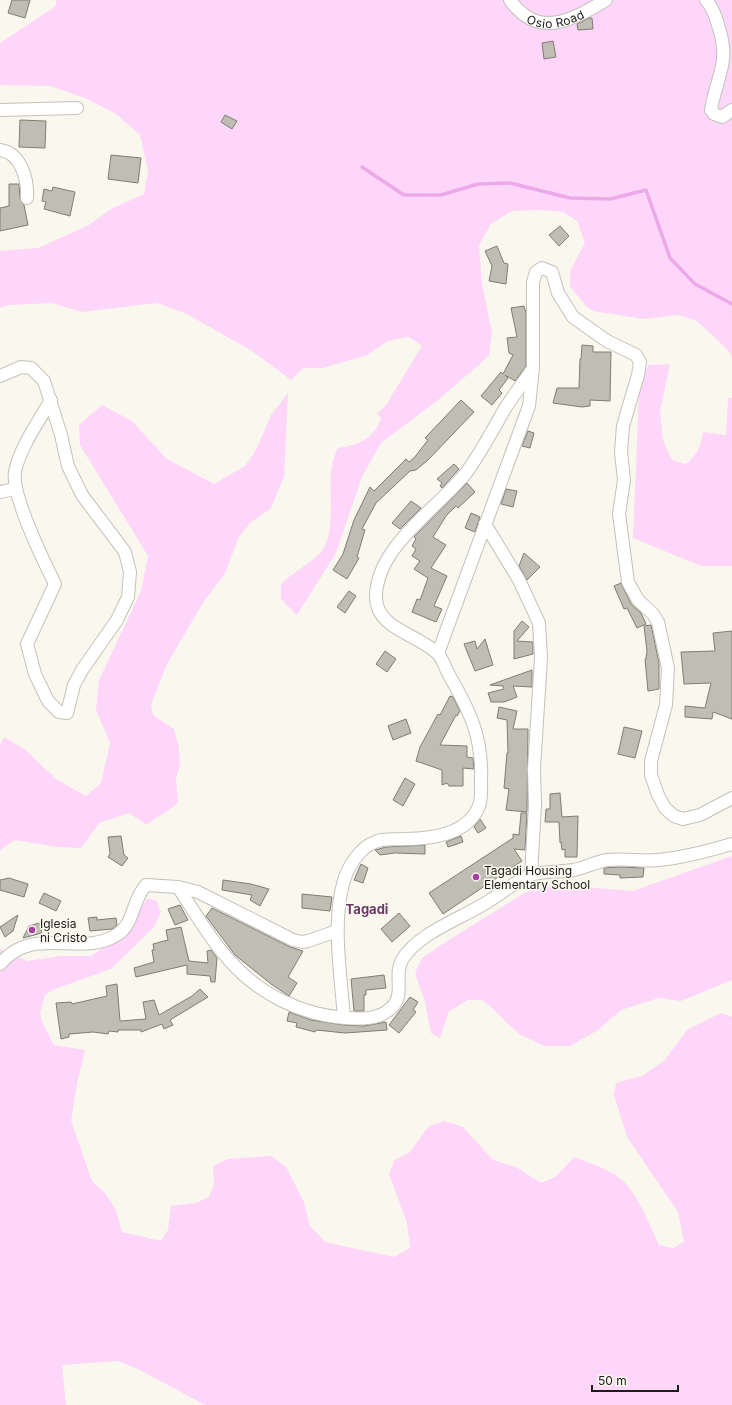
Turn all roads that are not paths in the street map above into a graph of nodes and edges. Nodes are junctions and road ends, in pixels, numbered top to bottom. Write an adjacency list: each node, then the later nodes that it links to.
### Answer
1 (510, 0): 2 (street, Osio Road)
2 (606, 0)
3 (706, 0): 6 (street)
4 (77, 108): 5 (street)
5 (0, 110)
6 (732, 110)
7 (0, 150): 8 (street)
8 (27, 198)
9 (533, 368): 14 (street); 15 (street); 16 (street)
10 (0, 376): 11 (street)
11 (51, 400): 12 (street); 12 (street)
12 (15, 489): 13 (street)
13 (0, 492)
14 (485, 524): 15 (street); 18 (street)
15 (438, 653): 20 (street)
16 (732, 798)
17 (732, 844): 18 (street)
18 (532, 874): 22 (street)
19 (178, 887): 20 (street); 21 (street); 22 (street)
20 (337, 931): 22 (street)
21 (0, 964)
22 (344, 1018)

